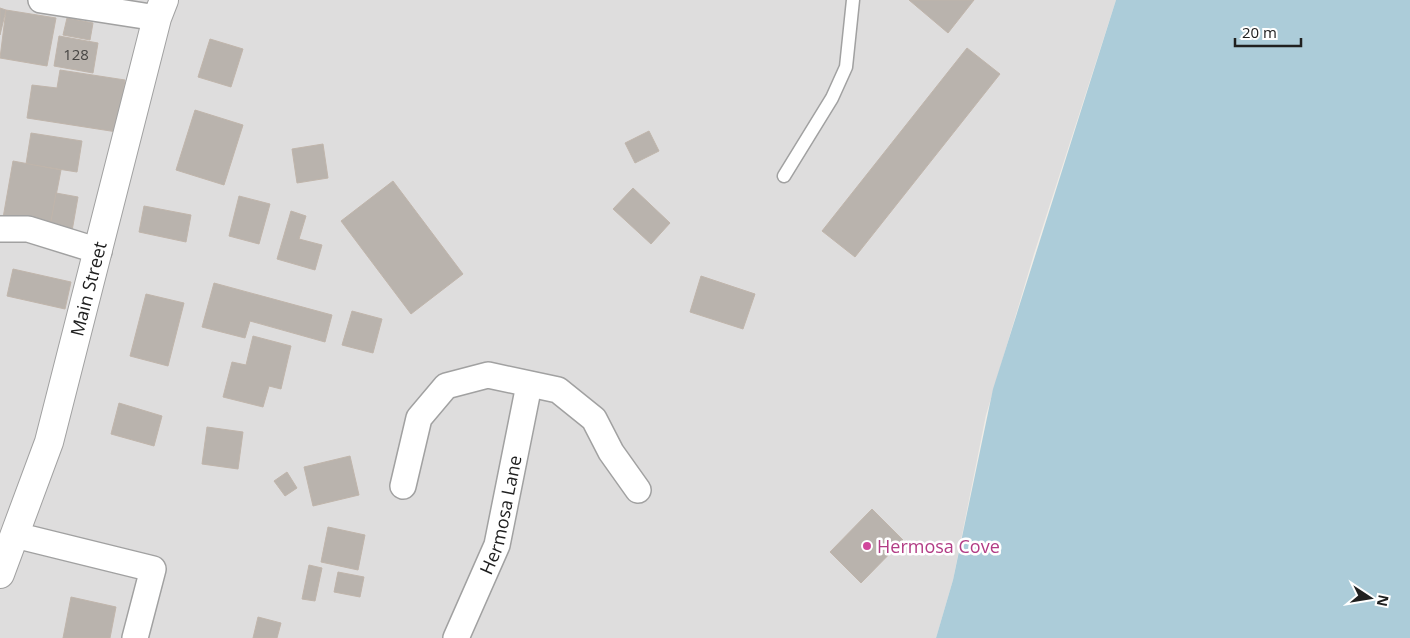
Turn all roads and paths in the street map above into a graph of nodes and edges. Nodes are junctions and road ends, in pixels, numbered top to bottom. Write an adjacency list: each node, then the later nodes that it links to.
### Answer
1 (41, 0): 3 (street)
2 (853, 0): 4 (lane)
3 (161, 9): 6 (street, Main Street)
4 (784, 176)
5 (0, 229): 6 (street)
6 (98, 251): 10 (street, Main Street)
7 (530, 385): 8 (street); 9 (street); 13 (street, Hermosa Lane)
8 (404, 486)
9 (638, 490)
10 (15, 535): 11 (street, Main Street); 12 (street)
11 (0, 574)
12 (135, 638)
13 (456, 638)

